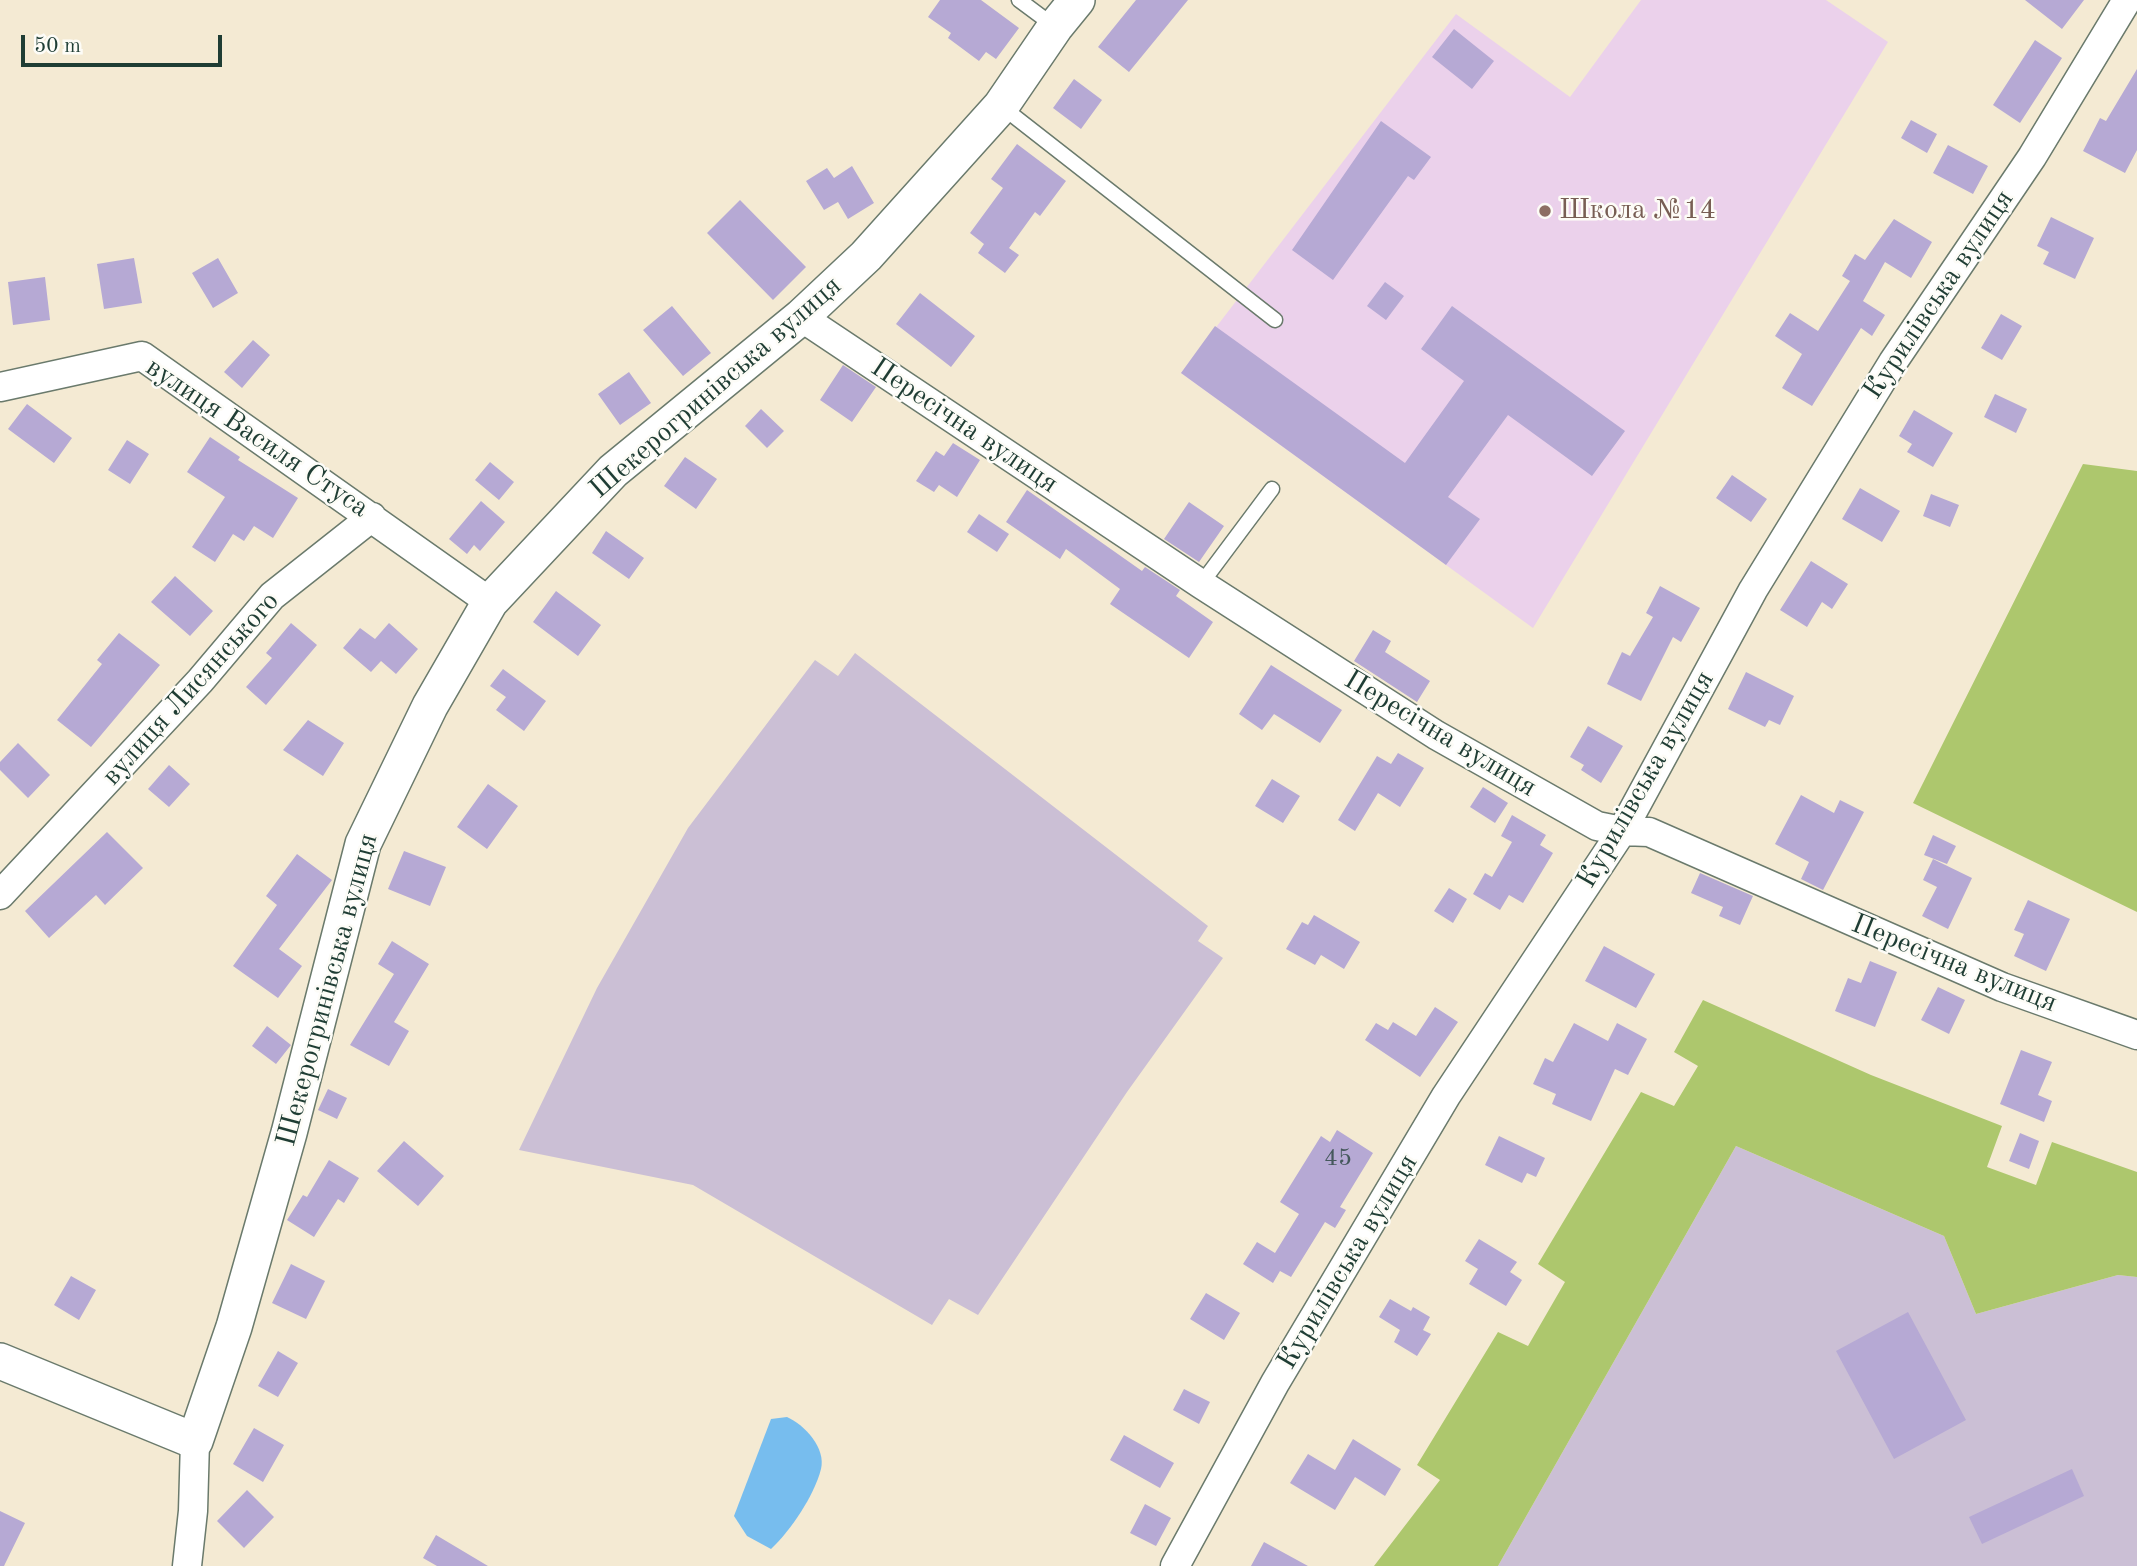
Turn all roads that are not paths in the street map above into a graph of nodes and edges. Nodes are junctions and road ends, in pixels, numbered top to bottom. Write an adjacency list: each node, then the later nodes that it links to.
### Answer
1 (1018, 0): 4 (lane)
2 (1077, 0): 4 (street, Шекерогринівська вулиця)
3 (2127, 0): 13 (street, Курилівська вулиця)
4 (1055, 27): 5 (street, Шекерогринівська вулиця)
5 (1001, 106): 6 (street, Шекерогринівська вулиця); 7 (lane)
6 (801, 317): 11 (street, Пересічна вулиця); 12 (street, Шекерогринівська вулиця)
7 (1275, 320)
8 (0, 387): 10 (street, вулиця Василя Стуса)
9 (1272, 489): 11 (lane)
10 (372, 517): 12 (street, вулиця Василя Стуса); 14 (street, вулиця Лисянського)
11 (1201, 584): 13 (street, Пересічна вулиця)
12 (491, 602): 18 (street, Шекерогринівська вулиця)
13 (1622, 831): 16 (street, Пересічна вулиця); 20 (street, Курилівська вулиця)
14 (11, 869): 15 (street, вулиця Лисянського)
15 (0, 895)
16 (2137, 1035)
17 (0, 1360): 18 (street)
18 (195, 1441): 19 (street, Шекерогринівська вулиця)
19 (187, 1566)
20 (1175, 1566)

